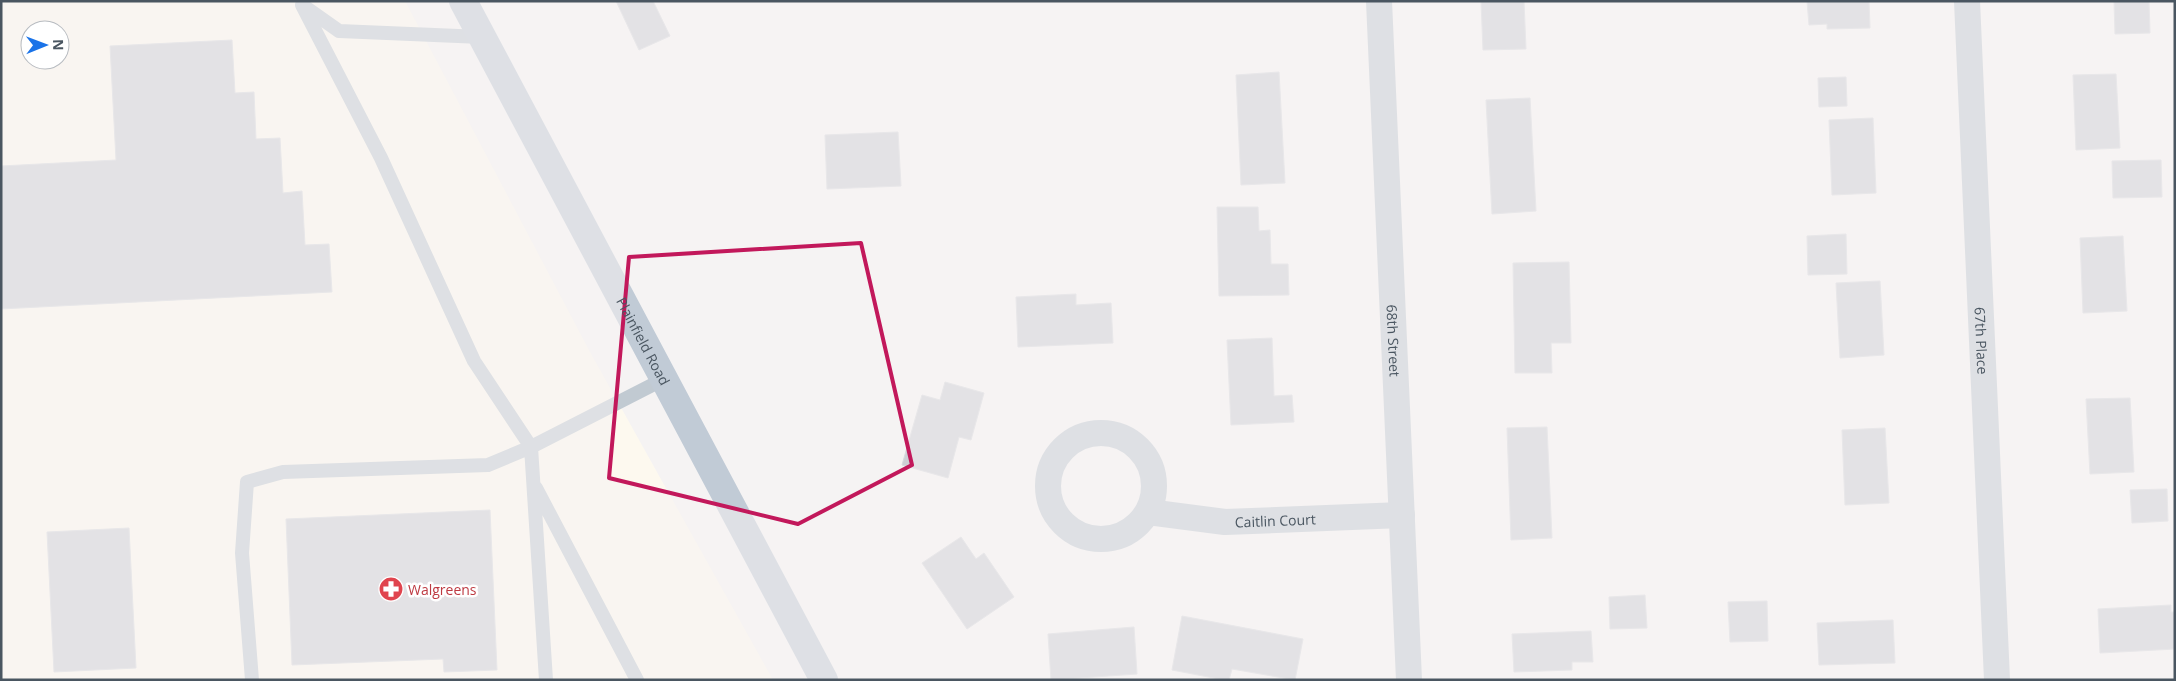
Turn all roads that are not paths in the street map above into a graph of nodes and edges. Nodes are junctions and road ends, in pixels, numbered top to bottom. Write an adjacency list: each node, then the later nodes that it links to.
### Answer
1 (319, 1): 5 (lane)
2 (463, 1): 6 (main road, Plainfield Road)
3 (1380, 1): 11 (street, 68th Street)
4 (1967, 1): 17 (street, 67th Place)
5 (302, 5): 6 (lane); 8 (lane)
6 (482, 37): 7 (main road, Plainfield Road)
7 (664, 379): 8 (lane); 15 (main road, Plainfield Road)
8 (532, 447): 9 (lane); 12 (lane)
9 (534, 484): 13 (lane); 14 (lane)
10 (1148, 512): 10 (street); 11 (street, Caitlin Court)
11 (1402, 515): 16 (street, 68th Street)
12 (252, 680)
13 (546, 680)
14 (637, 680)
15 (824, 680)
16 (1408, 680)
17 (1997, 680)

